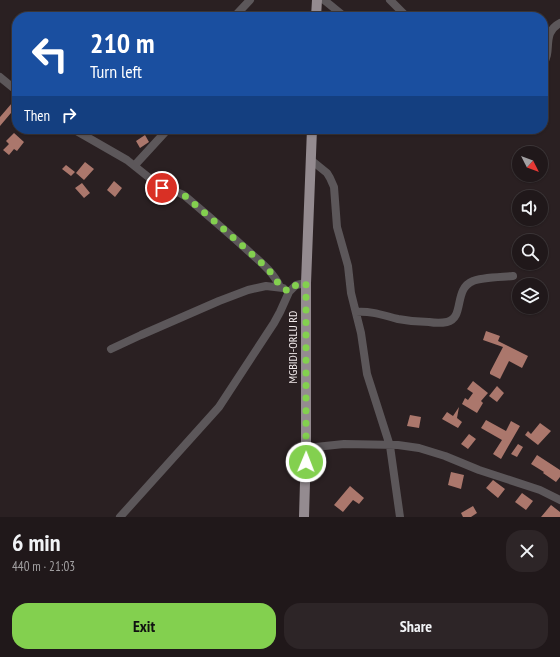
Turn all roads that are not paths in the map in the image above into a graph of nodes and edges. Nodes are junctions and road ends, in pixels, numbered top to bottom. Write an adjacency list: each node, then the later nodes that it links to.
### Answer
1 (250, 0): 4 (street)
2 (324, 0): 5 (main road); 6 (street)
3 (390, 0): 7 (street)
4 (239, 12)
5 (318, 12)
6 (339, 12)
7 (402, 12)
8 (560, 22): 9 (street)
9 (548, 38)
10 (0, 77): 11 (street)
11 (12, 87)
12 (82, 134): 16 (street)
13 (163, 134): 16 (street)
14 (312, 134): 15 (main road, MGBIDI-ORLU RD)
15 (311, 160): 18 (main road, MGBIDI-ORLU RD); 21 (street)
16 (135, 165): 19 (street)
17 (512, 276): 21 (street)
18 (306, 283): 20 (street); 24 (main road, MGBIDI-ORLU RD)
19 (280, 287): 20 (street); 22 (street)
20 (289, 292): 26 (street)
21 (356, 312): 23 (street)
22 (111, 350)
23 (390, 446): 24 (street); 25 (street); 28 (street)
24 (306, 448): 27 (main road, MGBIDI-ORLU RD)
25 (560, 500)
26 (120, 517)
27 (304, 517)
28 (400, 517)

